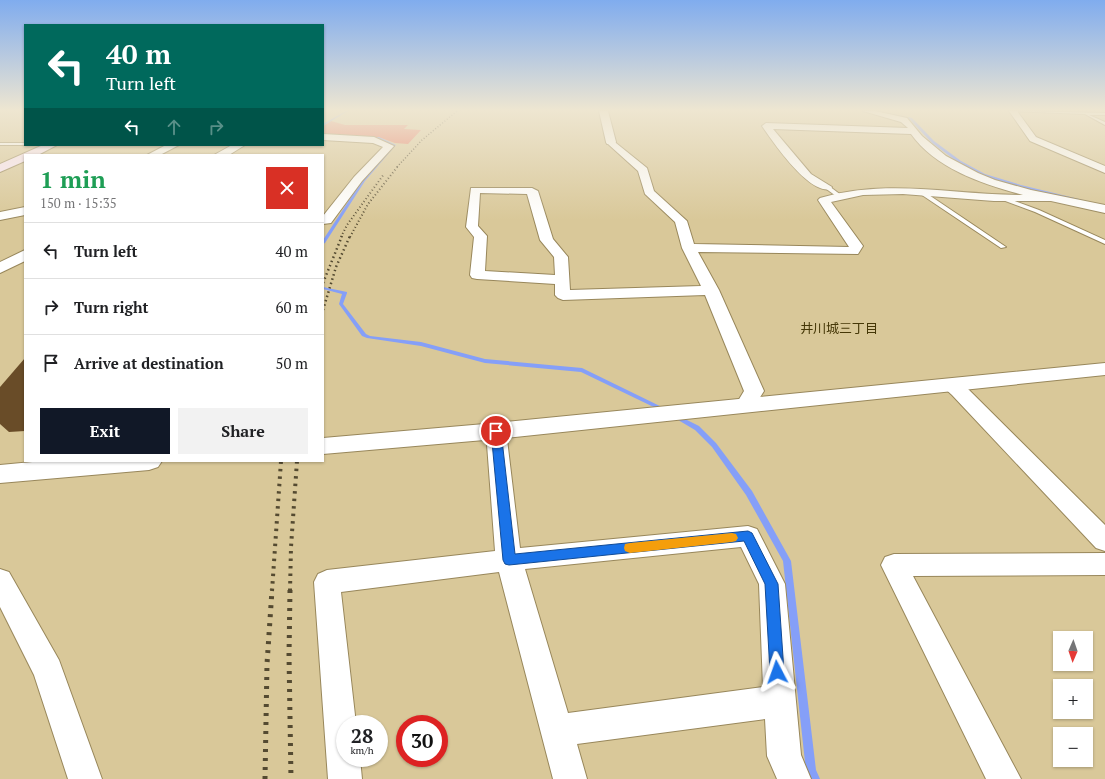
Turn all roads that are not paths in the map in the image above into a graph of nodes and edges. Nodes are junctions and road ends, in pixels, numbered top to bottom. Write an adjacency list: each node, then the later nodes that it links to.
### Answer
1 (47, 147): 9 (main road)
2 (169, 147): 10 (street)
3 (235, 147): 11 (street)
4 (388, 147): 23 (street)
5 (617, 147): 26 (street)
6 (783, 147): 15 (street)
7 (931, 147): 19 (street)
8 (1052, 147): 14 (street)
9 (31, 154)
10 (154, 154)
11 (222, 154)
12 (24, 157): 13 (main road)
13 (0, 168)
14 (1105, 170)
15 (827, 187): 17 (lane)
16 (921, 192): 17 (street); 18 (street); 25 (lane)
17 (838, 195): 26 (street)
18 (1002, 198): 19 (street); 24 (lane)
19 (1055, 198): 20 (street)
20 (1105, 209)
21 (24, 211): 22 (street)
22 (0, 216)
23 (324, 220)
24 (1105, 242)
25 (1003, 247)
26 (689, 248): 30 (street)
27 (24, 256): 28 (street)
28 (0, 268)
29 (562, 280): 29 (street); 30 (street)
30 (711, 290): 33 (street)
31 (1105, 369): 32 (street)
32 (950, 385): 33 (street); 38 (street)
33 (745, 406): 34 (street)
34 (496, 431): 35 (street); 39 (street)
35 (324, 446)
36 (138, 462): 37 (street)
37 (0, 474)
38 (1105, 541)
39 (509, 560): 42 (street); 43 (street); 45 (street)
40 (1105, 564): 48 (street)
41 (0, 580): 44 (street)
42 (779, 701): 43 (street); 47 (street)
43 (556, 731): 46 (street)
44 (85, 779)
45 (345, 779)
46 (570, 779)
47 (794, 779)
48 (1004, 779)

